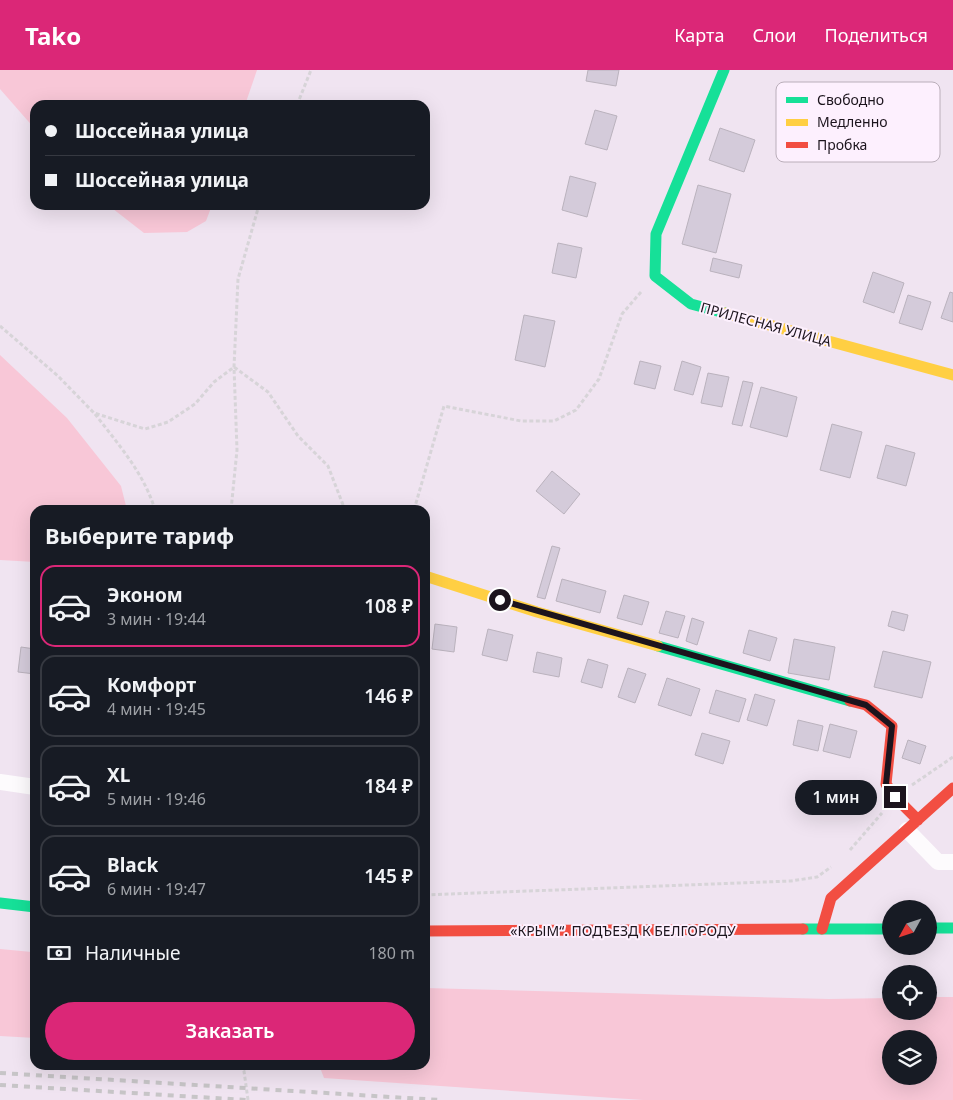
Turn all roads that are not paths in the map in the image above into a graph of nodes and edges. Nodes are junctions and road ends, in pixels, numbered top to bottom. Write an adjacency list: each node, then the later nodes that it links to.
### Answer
1 (724, 70): 2 (street, ПРИЛЕСНАЯ УЛИЦА)
2 (953, 375)
3 (430, 578): 7 (street)
4 (0, 782): 5 (street)
5 (30, 786)
6 (953, 788): 7 (street)
7 (913, 825): 8 (street); 13 (street)
8 (953, 862)
9 (0, 903): 10 (street)
10 (30, 906)
11 (938, 928): 12 (street)
12 (953, 928)
13 (822, 929): 14 (street, «КРЫМ“. ПОДЪЕЗД К БЕЛГОРОДУ); 15 (street, «КРЫМ“. ПОДЪЕЗД К БЕЛГОРОДУ)
14 (882, 929)
15 (430, 931)

